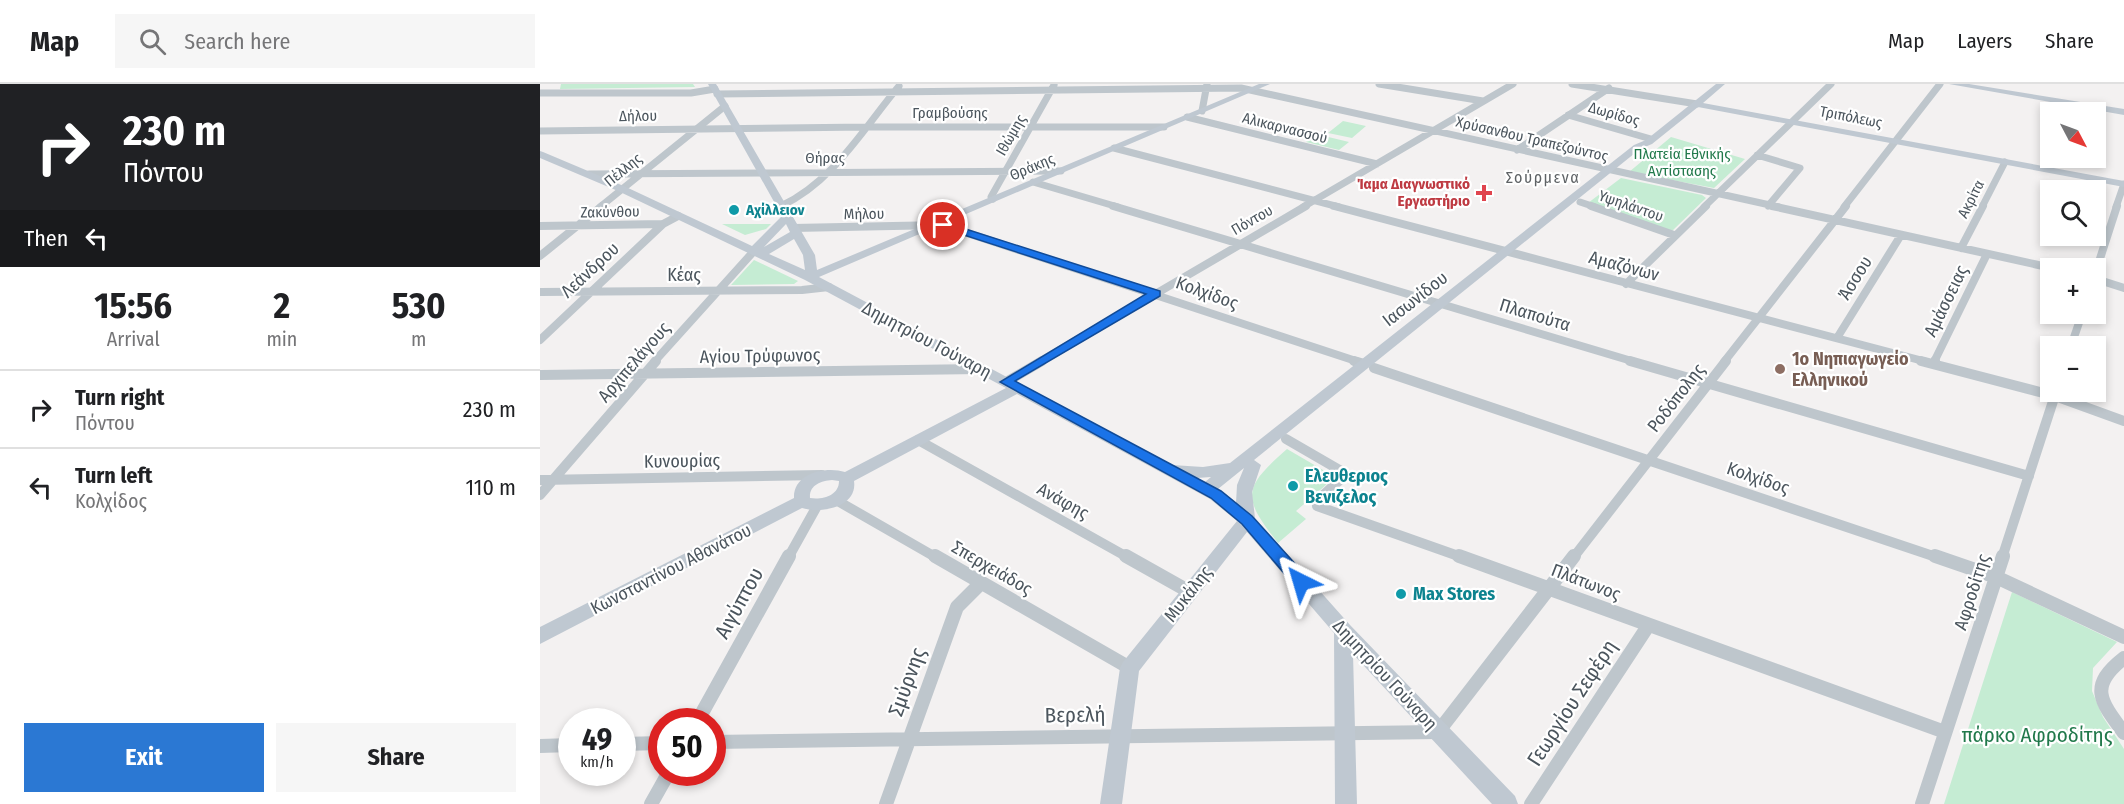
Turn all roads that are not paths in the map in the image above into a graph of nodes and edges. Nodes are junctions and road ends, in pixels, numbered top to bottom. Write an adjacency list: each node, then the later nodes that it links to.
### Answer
1 (548, 84): 19 (street)
2 (750, 84): 20 (street)
3 (901, 84): 17 (street)
4 (1266, 84): 18 (street, Θράκης)
5 (1379, 84): 22 (street)
6 (1513, 84): 22 (street, Πόντου)
7 (1572, 84): 16 (street, Τριπόλεως)
8 (1614, 84): 16 (street)
9 (1721, 84): 23 (street, Ιασωνίδου)
10 (1831, 84): 29 (street)
11 (1940, 84): 38 (street, Ροδόπολης)
12 (1953, 84): 26 (street)
13 (1207, 86): 14 (street, Χρύσανθου Τραπεζούντος); 18 (street, Χρύσανθου Τραπεζούντος); 25 (street)
14 (1053, 87): 17 (street, Χρύσανθου Τραπεζούντος); 30 (street, Ιθώμης)
15 (715, 89): 19 (street, Χρύσανθου Τραπεζούντος); 20 (street, Χρύσανθου Τραπεζούντος); 24 (street)
16 (1607, 89): 23 (street, Τριπόλεως); 27 (street)
17 (896, 90): 20 (street, Χρύσανθου Τραπεζούντος); 31 (street)
18 (1252, 90): 25 (street, Θράκης); 36 (street, Χρύσανθου Τραπεζούντος)
19 (543, 93): 21 (street)
20 (740, 93)
21 (540, 101)
22 (1483, 101): 36 (street, Πόντου)
23 (1696, 104): 29 (street, Τριπόλεως); 37 (street, Ιασωνίδου)
24 (724, 106): 33 (street, Πέλλης); 34 (street)
25 (1202, 111): 28 (street, Θράκης)
26 (2124, 112)
27 (1568, 115): 37 (street, Δωρίδος); 40 (street)
28 (1186, 117): 32 (street, Θράκης); 44 (street, Αλικαρνασσού)
29 (1793, 121): 38 (street, Τριπόλεως); 41 (street)
30 (1032, 126): 31 (street, Γραμβούσης); 32 (street, Γραμβούσης); 45 (street, Ιθώμης)
31 (866, 127): 34 (street, Γραμβούσης); 48 (street)
32 (1164, 127): 39 (street, Θράκης)
33 (696, 128): 34 (street, Δήλου); 35 (street, Δήλου); 51 (street, Πέλλης)
34 (737, 128): 47 (street)
35 (540, 131)
36 (1433, 131): 40 (street, Χρύσανθου Τραπεζούντος); 44 (street, Πόντου)
37 (1650, 141): 49 (street, Ιασωνίδου)
38 (1895, 141): 43 (street, Τριπόλεως); 62 (street, Ροδόπολης)
39 (1114, 148): 46 (street, Θράκης); 57 (street, Αμαζόνων)
40 (1517, 150): 49 (street, Χρύσανθου Τραπεζούντος)
41 (1757, 155): 55 (street); 59 (street)
42 (543, 158): 50 (street, Δημητρίου Γούναρη)
43 (2005, 162): 53 (street, Τριπόλεως); 73 (street, Ακρίτα)
44 (1377, 164): 57 (street, Πόντου)
45 (1005, 171): 46 (street, Θήρας); 48 (street, Θήρας); 56 (street, Ιθώμης)
46 (1061, 171): 52 (street, Θράκης)
47 (762, 172): 48 (street, Θήρας); 51 (street, Θήρας); 60 (street)
48 (828, 172): 60 (street)
49 (1612, 172): 55 (street, Χρύσανθου Τραπεζούντος); 58 (street, Ιασωνίδου); 75 (street, Ιασωνίδου)
50 (589, 174): 51 (street, Θήρας); 54 (street, Δημητρίου Γούναρη)
51 (640, 174): 54 (street, Πέλλης)
52 (1033, 182): 56 (street, Θράκης); 72 (street, Πλαπούτα)
53 (2124, 184): 78 (street)
54 (622, 189): 61 (street, Δημητρίου Γούναρη); 66 (street, Πέλλης)
55 (1716, 195): 59 (street, Χρύσανθου Τραπεζούντος); 69 (street)
56 (993, 199): 64 (street, Θράκης)
57 (1315, 200): 72 (street, Πόντου); 75 (street, Αμαζόνων)
58 (1580, 202): 69 (street, Υψηλάντου); 75 (street, Ιασωνίδου)
59 (1768, 206): 62 (street, Χρύσανθου Τραπεζούντος)
60 (784, 211): 67 (street); 68 (street)
61 (678, 216): 63 (street, Ζακύνθου); 71 (street, Δημητρίου Γούναρη)
62 (1834, 221): 70 (street, Χρύσανθου Τραπεζούντος); 90 (street, Ροδόπολης)
63 (663, 224): 66 (street, Ζακύνθου); 87 (street, Λεάνδρου)
64 (935, 224): 68 (street, Μήλου); 80 (street, Θράκης); 88 (street, Κολχίδος)
65 (540, 225): 66 (street, Ζακύνθου)
66 (577, 226): 77 (street, Πέλλης)
67 (774, 231): 71 (street); 74 (street)
68 (795, 231): 74 (street); 80 (street)
69 (1674, 235): 82 (street)
70 (1901, 235): 73 (street, Χρύσανθου Τραπεζούντος); 91 (street, Άσσου)
71 (731, 240): 74 (street, Δημητρίου Γούναρη)
72 (1240, 244): 88 (street, Πόντου); 89 (street, Πλαπούτα)
73 (1961, 248): 76 (street, Χρύσανθου Τραπεζούντος)
74 (758, 253): 80 (street, Δημητρίου Γούναρη); 85 (street, Αρχιπελάγους)
75 (1511, 253): 82 (street, Αμαζόνων); 89 (street, Ιασωνίδου)
76 (1987, 254): 79 (street, Χρύσανθου Τραπεζούντος); 93 (street, Αμάσσειας)
77 (540, 256)
78 (2100, 258)
79 (2040, 265)
80 (809, 277): 83 (street, Δημητρίου Γούναρη)
81 (2106, 282): 84 (street)
82 (1626, 284): 90 (street, Αμαζόνων)
83 (828, 287): 85 (street, Κέας); 95 (street, Δημητρίου Γούναρη)
84 (2124, 288)
85 (717, 291): 87 (street, Κέας); 96 (street, Αρχιπελάγους)
86 (540, 292): 87 (street, Κέας)
87 (591, 292): 92 (street, Λεάνδρου)
88 (1156, 294): 94 (street, Κολχίδος); 99 (street, Πόντου)
89 (1445, 305): 94 (street, Ιασωνίδου); 98 (street, Πλαπούτα)
90 (1759, 318): 91 (street, Αμαζόνων); 98 (street, Ροδόπολης)
91 (1837, 338): 93 (street, Αμαζόνων)
92 (540, 340)
93 (1934, 363): 100 (street, Αμαζόνων)
94 (1369, 366): 104 (street, Ιασωνίδου); 106 (street, Κολχίδος); 109 (street, Ιασωνίδου)
95 (980, 369): 96 (street, Αγίου Τρύφωνος); 99 (street, Δημητρίου Γούναρη)
96 (645, 374): 97 (street, Αγίου Τρύφωνος); 113 (street, Αρχιπελάγους)
97 (540, 375)
98 (1708, 383): 106 (street, Ροδόπολης); 111 (street, Πλαπούτα)
99 (1012, 385): 105 (street); 108 (street, Δημητρίου Γούναρη)
100 (2040, 390)
101 (2053, 402): 111 (street, Αφροδίτης)
102 (2076, 402): 103 (street, Αμαζόνων)
103 (2124, 421)
104 (1286, 439): 107 (street, Ιασωνίδου); 122 (street, Πλάτωνος)
105 (918, 440): 112 (street); 123 (street, Ανάφης)
106 (1648, 460): 120 (street, Κολχίδος); 122 (street, Ροδόπολης)
107 (1253, 465): 115 (street, Ιασωνίδου); 119 (street)
108 (1162, 466): 109 (street); 115 (street, Δημητρίου Γούναρη)
109 (1236, 466): 115 (street, Ιασωνίδου)
110 (825, 475): 112 (street); 113 (street, Κυνουρίας); 118 (street)
111 (2029, 476): 120 (street, Αφροδίτης)
112 (846, 478): 117 (street)
113 (554, 479): 114 (street, Κυνουρίας); 116 (street, Αρχιπελάγους)
114 (540, 480)
115 (1211, 492): 119 (street, Δημητρίου Γούναρη)
116 (540, 495)
117 (836, 500): 118 (street, Κωνσταντίνου Αθανάτου); 121 (street, Σπερχειάδος)
118 (810, 503): 126 (street, Κωνσταντίνου Αθανάτου); 130 (street, Αιγύπτου)
119 (1247, 520): 123 (street, Μυκάλης); 125 (street, Δημητρίου Γούναρη)
120 (1996, 577): 127 (street, Κολχίδος); 132 (street, Αφροδίτης)
121 (981, 582): 129 (street, Σπερχειάδος); 136 (street, Σμύρνης)
122 (1549, 588): 124 (street, Πλάτωνος); 131 (street, Ροδόπολης)
123 (1190, 592): 129 (street, Μυκάλης)
124 (1648, 626): 132 (street, Πλάτωνος); 146 (street, Γεωργίου Σεφέρη)
125 (1343, 631): 131 (street, Δημητρίου Γούναρη); 133 (street)
126 (540, 636)
127 (2124, 637)
128 (2124, 658): 134 (street)
129 (1130, 668): 135 (street)
130 (704, 708)
131 (1437, 732): 133 (street, Βερελή); 145 (street, Δημητρίου Γούναρη)
132 (1945, 732): 147 (street, Αφροδίτης)
133 (1345, 733): 135 (street, Βερελή); 144 (street)
134 (2124, 733)
135 (1122, 736): 136 (street, Βερελή); 143 (street)
136 (909, 738): 137 (street, Βερελή); 142 (street, Σμύρνης)
137 (726, 742)
138 (558, 745): 139 (street)
139 (540, 746)
140 (661, 786): 141 (street)
141 (651, 804)
142 (886, 804)
143 (1111, 804)
144 (1346, 804)
145 (1508, 804)
146 (1531, 804)
147 (1922, 804)

